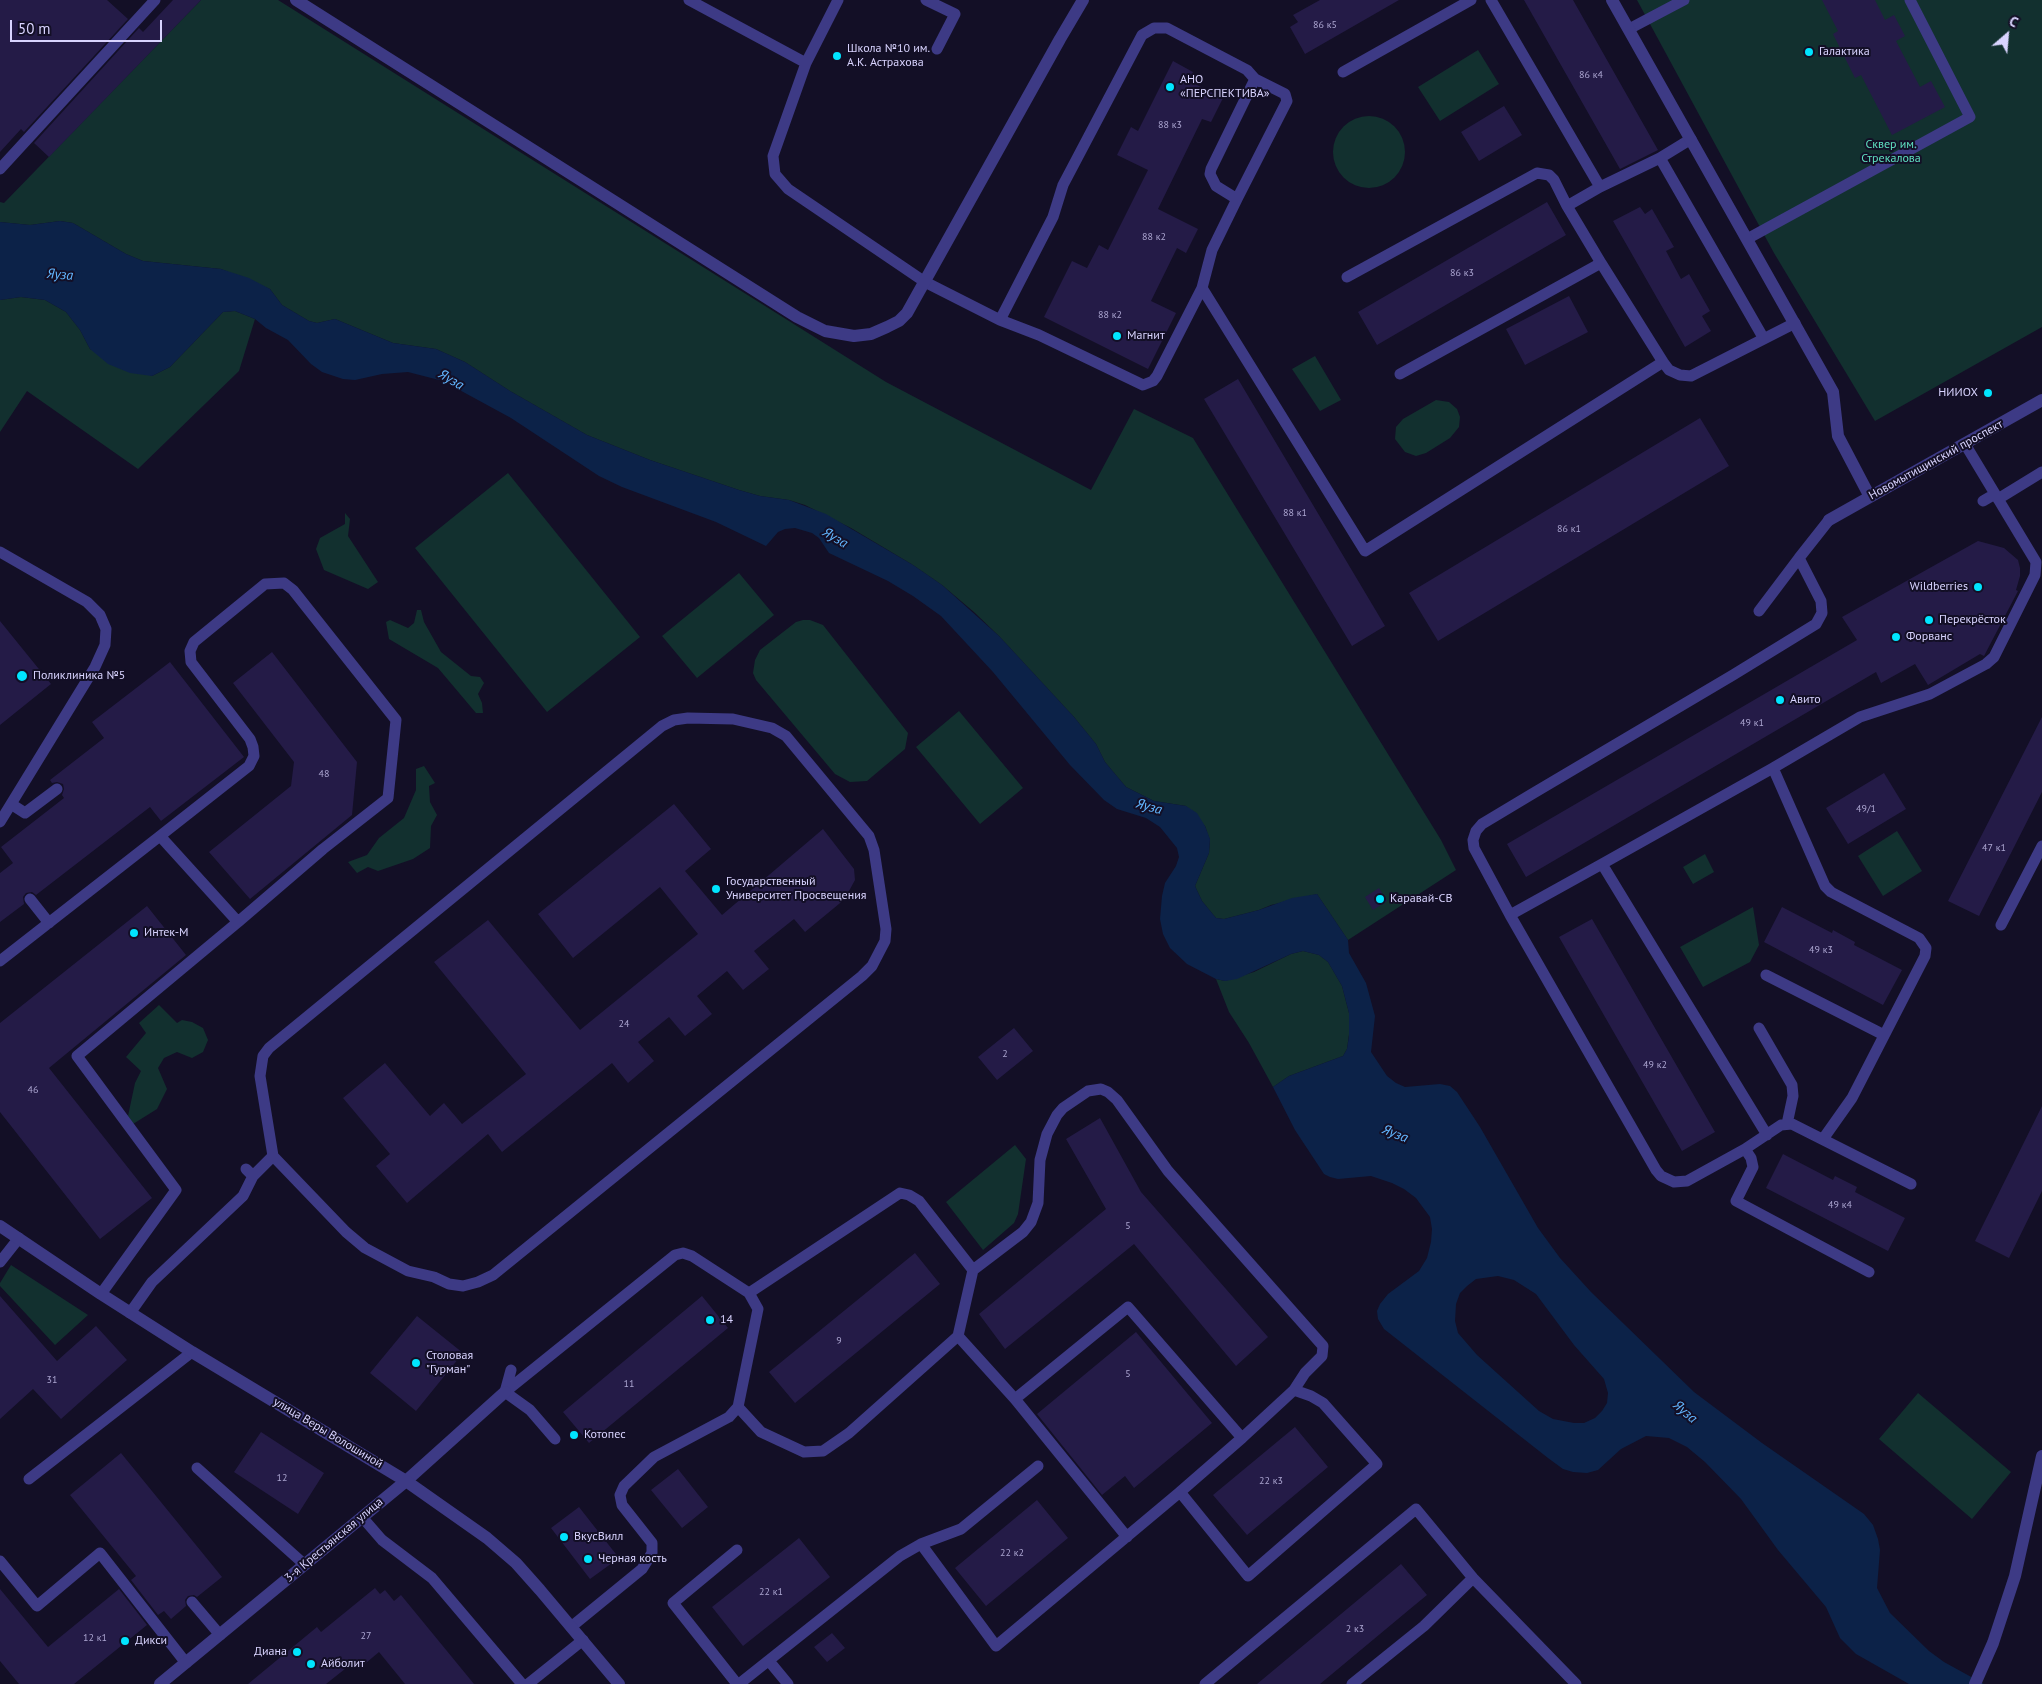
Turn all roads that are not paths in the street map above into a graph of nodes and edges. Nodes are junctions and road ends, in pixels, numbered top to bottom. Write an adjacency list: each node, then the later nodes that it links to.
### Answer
1 (155, 0): 19 (lane)
2 (296, 0): 26 (street)
3 (689, 0): 14 (lane)
4 (838, 0): 14 (lane)
5 (926, 0): 13 (lane)
6 (1083, 0): 26 (street)
7 (1471, 0): 15 (lane)
8 (1491, 0): 20 (lane)
9 (1612, 0): 12 (street)
10 (1684, 0): 12 (lane)
11 (1910, 0): 23 (lane)
12 (1629, 29): 17 (street)
13 (937, 50)
14 (806, 63): 26 (lane)
15 (1343, 72)
16 (1255, 79): 21 (lane); 21 (lane); 28 (lane)
17 (1691, 139): 18 (lane); 23 (street)
18 (1660, 158): 20 (lane); 30 (lane)
19 (0, 169)
20 (1600, 187): 22 (lane)
21 (1237, 199): 27 (lane)
22 (1568, 206): 24 (lane); 25 (lane)
23 (1747, 239): 29 (street)
24 (1601, 263): 31 (lane); 32 (lane)
25 (1347, 277)
26 (925, 282): 28 (lane)
27 (1202, 288): 28 (lane); 31 (lane)
28 (1000, 320)
29 (1795, 323): 30 (lane); 37 (street)
30 (1764, 339): 31 (lane)
31 (1663, 362)
32 (1400, 374)
33 (2042, 400): 34 (street, Новомытищинский проспект)
34 (1965, 444): 36 (lane); 37 (street, Новомытищинский проспект)
35 (2042, 472): 36 (lane)
36 (1996, 496): 38 (lane); 43 (lane)
37 (1870, 497): 39 (street, Новомытищинский проспект)
38 (1983, 501)
39 (1829, 520): 41 (lane)
40 (0, 552): 45 (lane)
41 (1799, 558): 42 (lane); 51 (lane)
42 (1759, 611)
43 (1773, 768): 49 (lane); 58 (lane)
44 (57, 789): 45 (lane)
45 (11, 804): 46 (lane)
46 (0, 822)
47 (160, 836): 52 (lane); 52 (lane); 53 (lane)
48 (2042, 846): 54 (lane)
49 (1602, 864): 51 (lane); 62 (lane)
50 (30, 899): 53 (lane)
51 (1510, 915): 64 (lane)
52 (238, 922): 73 (lane)
53 (49, 923): 55 (lane)
54 (2001, 925)
55 (0, 962)
56 (1766, 975): 58 (lane)
57 (1759, 1028): 61 (lane)
58 (1884, 1035): 59 (lane)
59 (1852, 1098): 60 (lane); 63 (lane)
60 (1863, 1103)
61 (1787, 1124): 62 (lane); 63 (lane)
62 (1767, 1135): 64 (lane)
63 (1822, 1139): 66 (lane)
64 (1745, 1149): 71 (lane)
65 (272, 1156): 65 (lane); 74 (lane)
66 (1911, 1184)
67 (0, 1226): 68 (street, улица Веры Волошиной)
68 (19, 1238): 69 (lane); 73 (street, улица Веры Волошиной)
69 (0, 1262)
70 (973, 1270): 72 (lane); 75 (lane); 78 (lane)
71 (1868, 1272)
72 (749, 1293): 79 (lane); 81 (lane)
73 (101, 1294): 74 (street, улица Веры Волошиной)
74 (130, 1313): 76 (street, улица Веры Волошиной)
75 (958, 1336): 80 (lane); 81 (lane)
76 (192, 1352): 87 (lane); 88 (street, улица Веры Волошиной)
77 (511, 1370): 79 (lane)
78 (1294, 1390): 82 (lane); 89 (lane)
79 (505, 1392): 83 (lane); 88 (street, 3-я Крестьянская улица)
80 (1015, 1400): 82 (lane); 91 (lane)
81 (738, 1407): 98 (lane)
82 (1242, 1438): 89 (lane)
83 (555, 1439)
84 (2042, 1456): 112 (street)
85 (1038, 1466): 92 (lane)
86 (197, 1468): 95 (lane)
87 (29, 1479)
88 (406, 1481): 90 (street, 3-я Крестьянская улица); 98 (street, улица Веры Волошиной)
89 (1180, 1492): 91 (lane)
90 (362, 1518): 95 (street, 3-я Крестьянская улица); 104 (lane)
91 (1127, 1537): 92 (lane)
92 (921, 1544): 101 (lane)
93 (737, 1550): 107 (lane)
94 (0, 1561): 102 (lane)
95 (304, 1565): 99 (street, 3-я Крестьянская улица)
96 (1473, 1578): 109 (lane); 110 (lane); 111 (lane)
97 (192, 1602): 99 (lane)
98 (571, 1628): 100 (street, улица Веры Волошиной)
99 (220, 1635): 102 (street, 3-я Крестьянская улица)
100 (583, 1640): 105 (lane); 106 (street, улица Веры Волошиной)
101 (769, 1660): 107 (lane); 108 (lane)
102 (186, 1663): 103 (street, 3-я Крестьянская улица)
103 (160, 1684)
104 (522, 1684)
105 (528, 1684)
106 (619, 1684)
107 (738, 1684)
108 (788, 1684)
109 (1206, 1684)
110 (1352, 1684)
111 (1576, 1684)
112 (1975, 1684)

